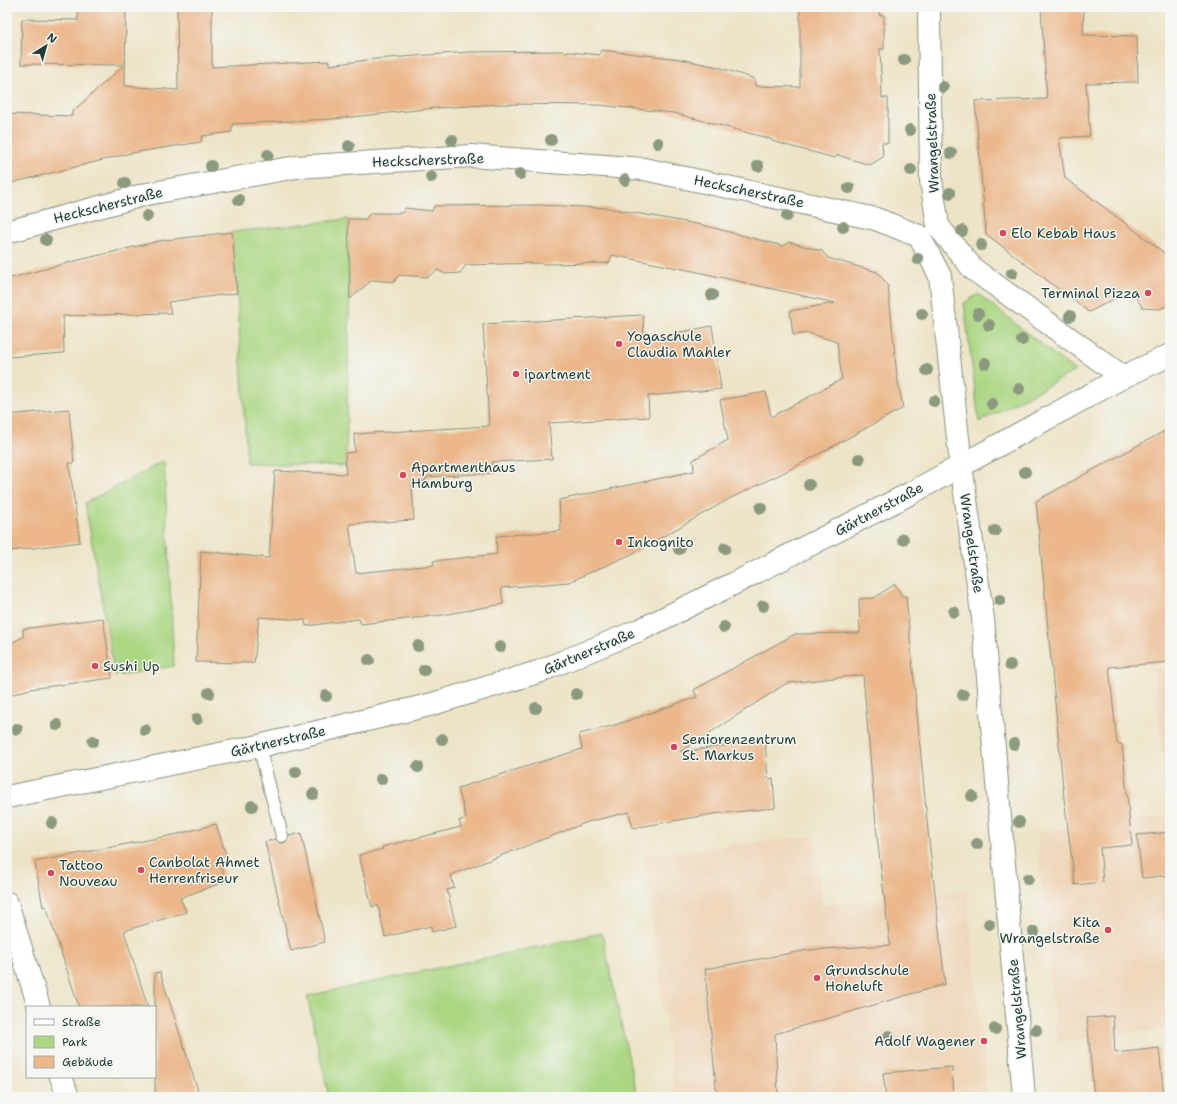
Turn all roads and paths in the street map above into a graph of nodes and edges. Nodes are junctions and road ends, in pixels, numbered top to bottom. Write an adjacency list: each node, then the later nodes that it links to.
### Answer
1 (929, 7): 2 (street, Wrangelstraße)
2 (938, 226): 4 (street); 6 (street)
3 (7, 232): 4 (street, Heckscherstraße)
4 (919, 236): 7 (street, Wrangelstraße)
5 (1170, 355): 6 (street, Gärtnerstraße)
6 (1123, 377): 7 (street, Gärtnerstraße)
7 (961, 465): 8 (street, Gärtnerstraße); 15 (street, Wrangelstraße)
8 (259, 746): 9 (street, Gärtnerstraße); 10 (lane)
9 (7, 797)
10 (282, 836)
11 (7, 903): 12 (street)
12 (40, 1006)
13 (61, 1078): 14 (street)
14 (68, 1097)
15 (1024, 1097)

